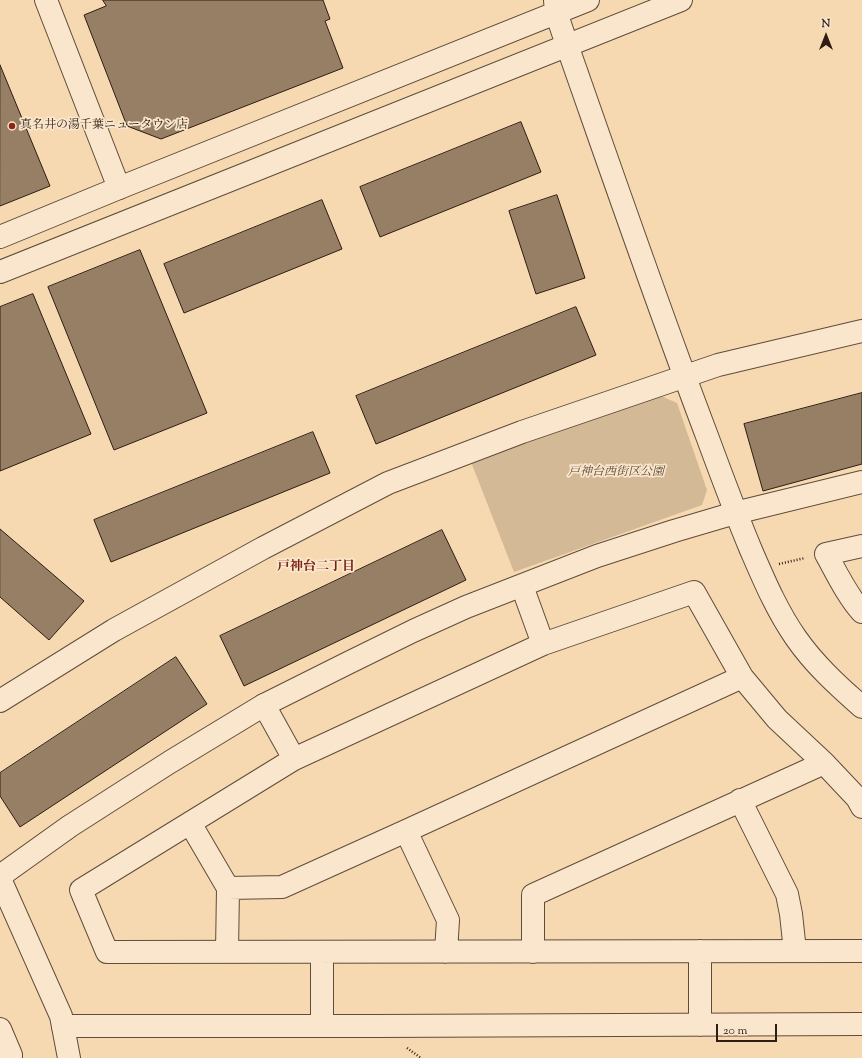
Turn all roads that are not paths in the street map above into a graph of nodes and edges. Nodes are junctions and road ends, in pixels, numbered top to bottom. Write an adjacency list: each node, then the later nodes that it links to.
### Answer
1 (46, 0): 6 (street)
2 (588, 0): 4 (street)
3 (681, 0): 5 (street)
4 (551, 4): 5 (street); 6 (street)
5 (567, 45): 8 (street); 10 (street)
6 (119, 188): 7 (street)
7 (0, 237)
8 (0, 272)
9 (862, 331): 10 (street)
10 (685, 377): 12 (street); 18 (street)
11 (862, 482): 12 (street)
12 (736, 513): 14 (street); 20 (street)
13 (862, 546): 15 (street)
14 (522, 586): 16 (street); 19 (street)
15 (862, 612)
16 (543, 644): 17 (street); 21 (street)
17 (742, 677): 22 (street); 26 (street)
18 (0, 701)
19 (264, 706): 21 (street); 27 (street)
20 (862, 707)
21 (294, 758): 25 (street)
22 (824, 763): 23 (street); 24 (street)
23 (740, 800): 31 (street); 36 (street)
24 (862, 807)
25 (190, 823): 29 (street); 33 (street)
26 (406, 832): 29 (street); 35 (street)
27 (0, 876)
28 (0, 879): 39 (street)
29 (228, 888): 33 (street)
30 (700, 951): 31 (street); 36 (street); 38 (street)
31 (795, 951): 32 (street)
32 (862, 951)
33 (227, 952): 34 (street)
34 (322, 952): 35 (street); 40 (street)
35 (446, 952): 36 (street)
36 (533, 952)
37 (862, 1024): 38 (street)
38 (700, 1025): 40 (street)
39 (63, 1026): 40 (street); 43 (street)
40 (322, 1026)
41 (0, 1029): 42 (street)
42 (11, 1058)
43 (69, 1058)

